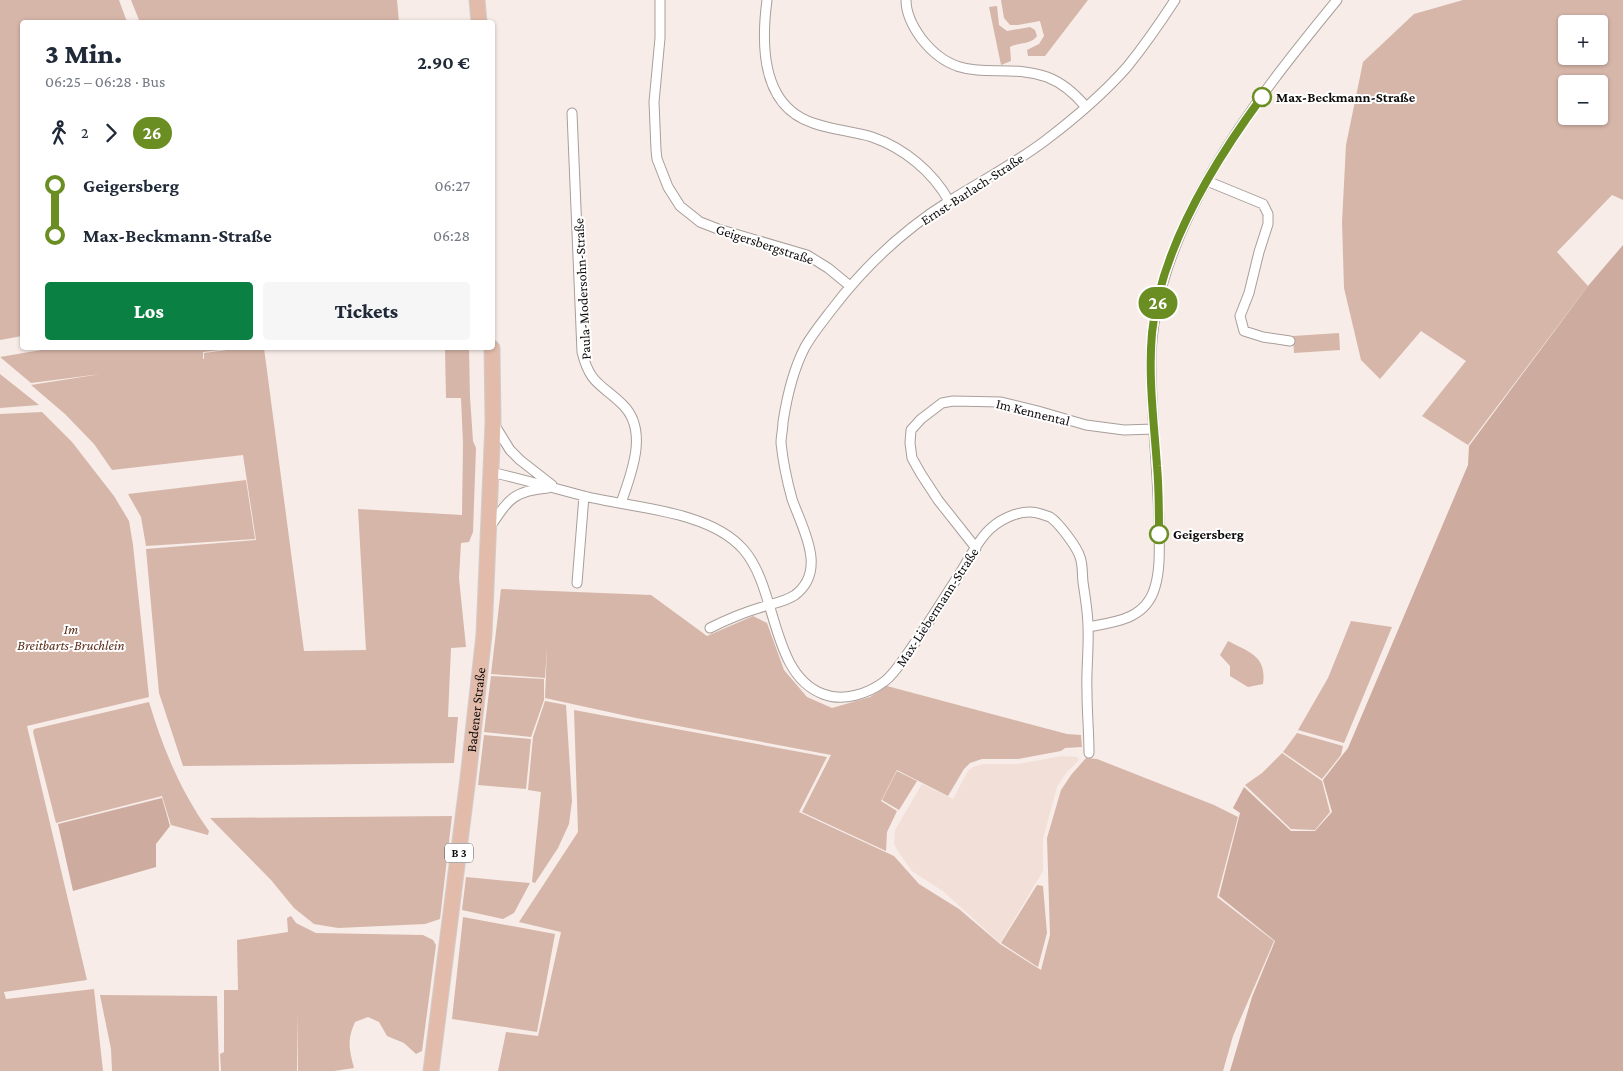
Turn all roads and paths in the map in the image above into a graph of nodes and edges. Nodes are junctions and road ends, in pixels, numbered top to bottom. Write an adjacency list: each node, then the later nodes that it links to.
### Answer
1 (477, 0): 7 (main road)
2 (660, 0): 12 (street, Geigersbergstraße)
3 (767, 0): 11 (street)
4 (906, 0): 8 (street)
5 (1175, 0): 8 (street, Ernst-Barlach-Straße)
6 (1337, 0): 10 (street)
7 (479, 20)
8 (1086, 107): 11 (street, Ernst-Barlach-Straße)
9 (572, 114): 20 (street, Paula-Modersohn-Straße)
10 (1207, 181): 13 (street); 16 (street)
11 (949, 201): 12 (street, Ernst-Barlach-Straße)
12 (850, 286): 24 (street, Ernst-Barlach-Straße)
13 (1290, 341)
14 (492, 350): 15 (main road, Badener Straße / B 3)
15 (493, 422): 17 (main road, Badener Straße / B 3); 18 (street, Max-Liebermann-Straße)
16 (1154, 429): 22 (street, Im Kennental); 25 (street)
17 (491, 472): 18 (street, Max-Liebermann-Straße); 21 (main road, Badener Straße / B 3)
18 (556, 488): 19 (street, Max-Liebermann-Straße); 21 (street, Max-Liebermann-Straße)
19 (584, 496): 20 (street, Max-Liebermann-Straße); 23 (street)
20 (620, 504): 24 (street, Max-Liebermann-Straße)
21 (489, 529): 28 (main road, Badener Straße / B 3)
22 (976, 548): 24 (street, Max-Liebermann-Straße); 25 (street, Max-Liebermann-Straße)
23 (577, 583)
24 (770, 604): 26 (street, Ernst-Barlach-Straße)
25 (1088, 627): 27 (street, Max-Liebermann-Straße)
26 (710, 628)
27 (1089, 753)
28 (431, 1071)

